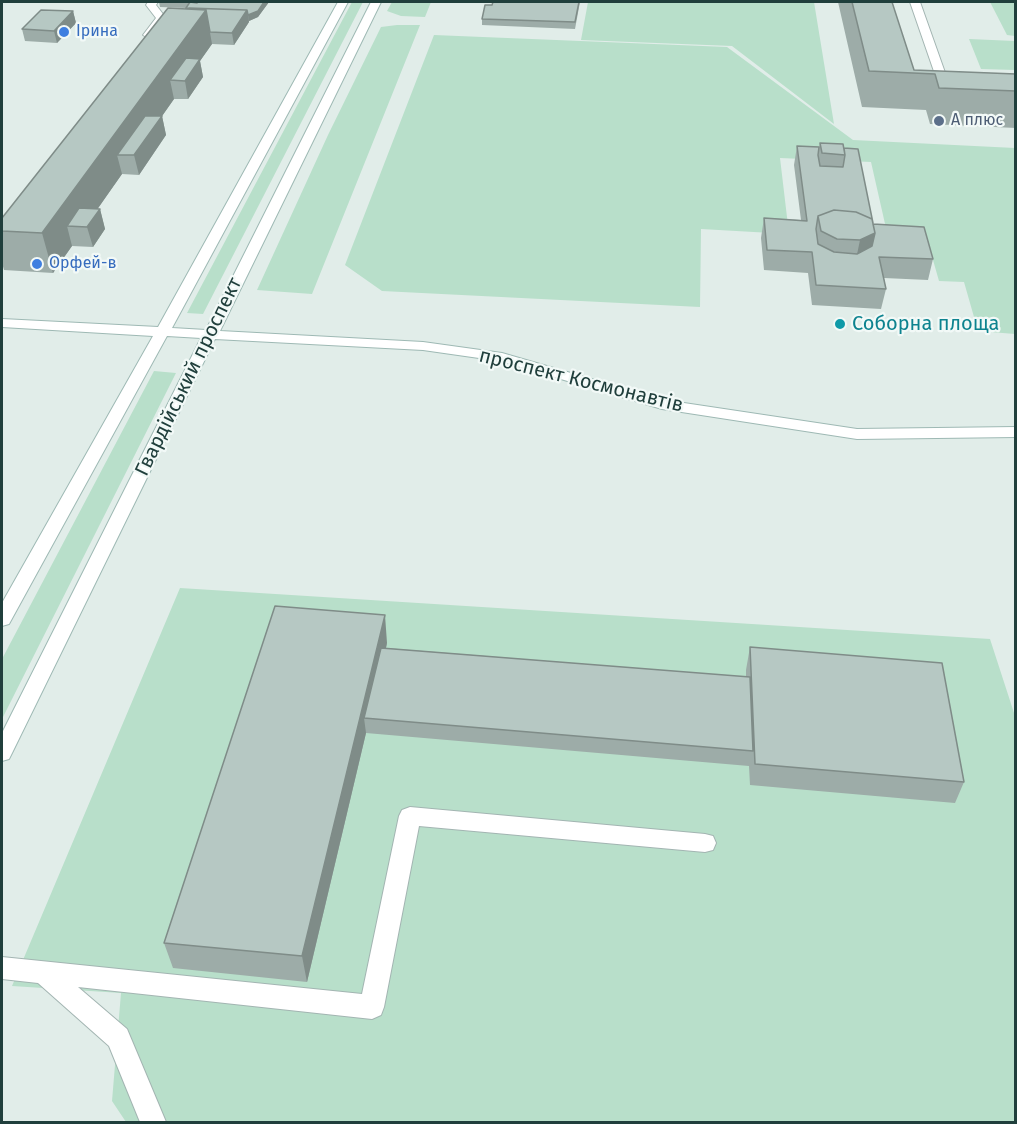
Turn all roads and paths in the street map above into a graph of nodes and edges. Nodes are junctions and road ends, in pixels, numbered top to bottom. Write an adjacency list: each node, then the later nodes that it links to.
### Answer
1 (153, 2): 5 (main road)
2 (343, 2): 8 (main road, Гвардійський проспект)
3 (375, 2): 9 (main road, Гвардійський проспект)
4 (915, 2): 6 (main road)
5 (140, 44)
6 (965, 87)
7 (2, 323): 8 (main road, проспект Космонавтів)
8 (162, 332): 9 (main road, проспект Космонавтів); 11 (main road, Гвардійський проспект)
9 (210, 335): 10 (main road, проспект Космонавтів); 12 (main road, Гвардійський проспект)
10 (1016, 432)
11 (2, 619)
12 (2, 753)
13 (705, 843): 15 (main road)
14 (2, 968): 15 (main road)
15 (43, 972): 16 (main road)
16 (153, 1122)

